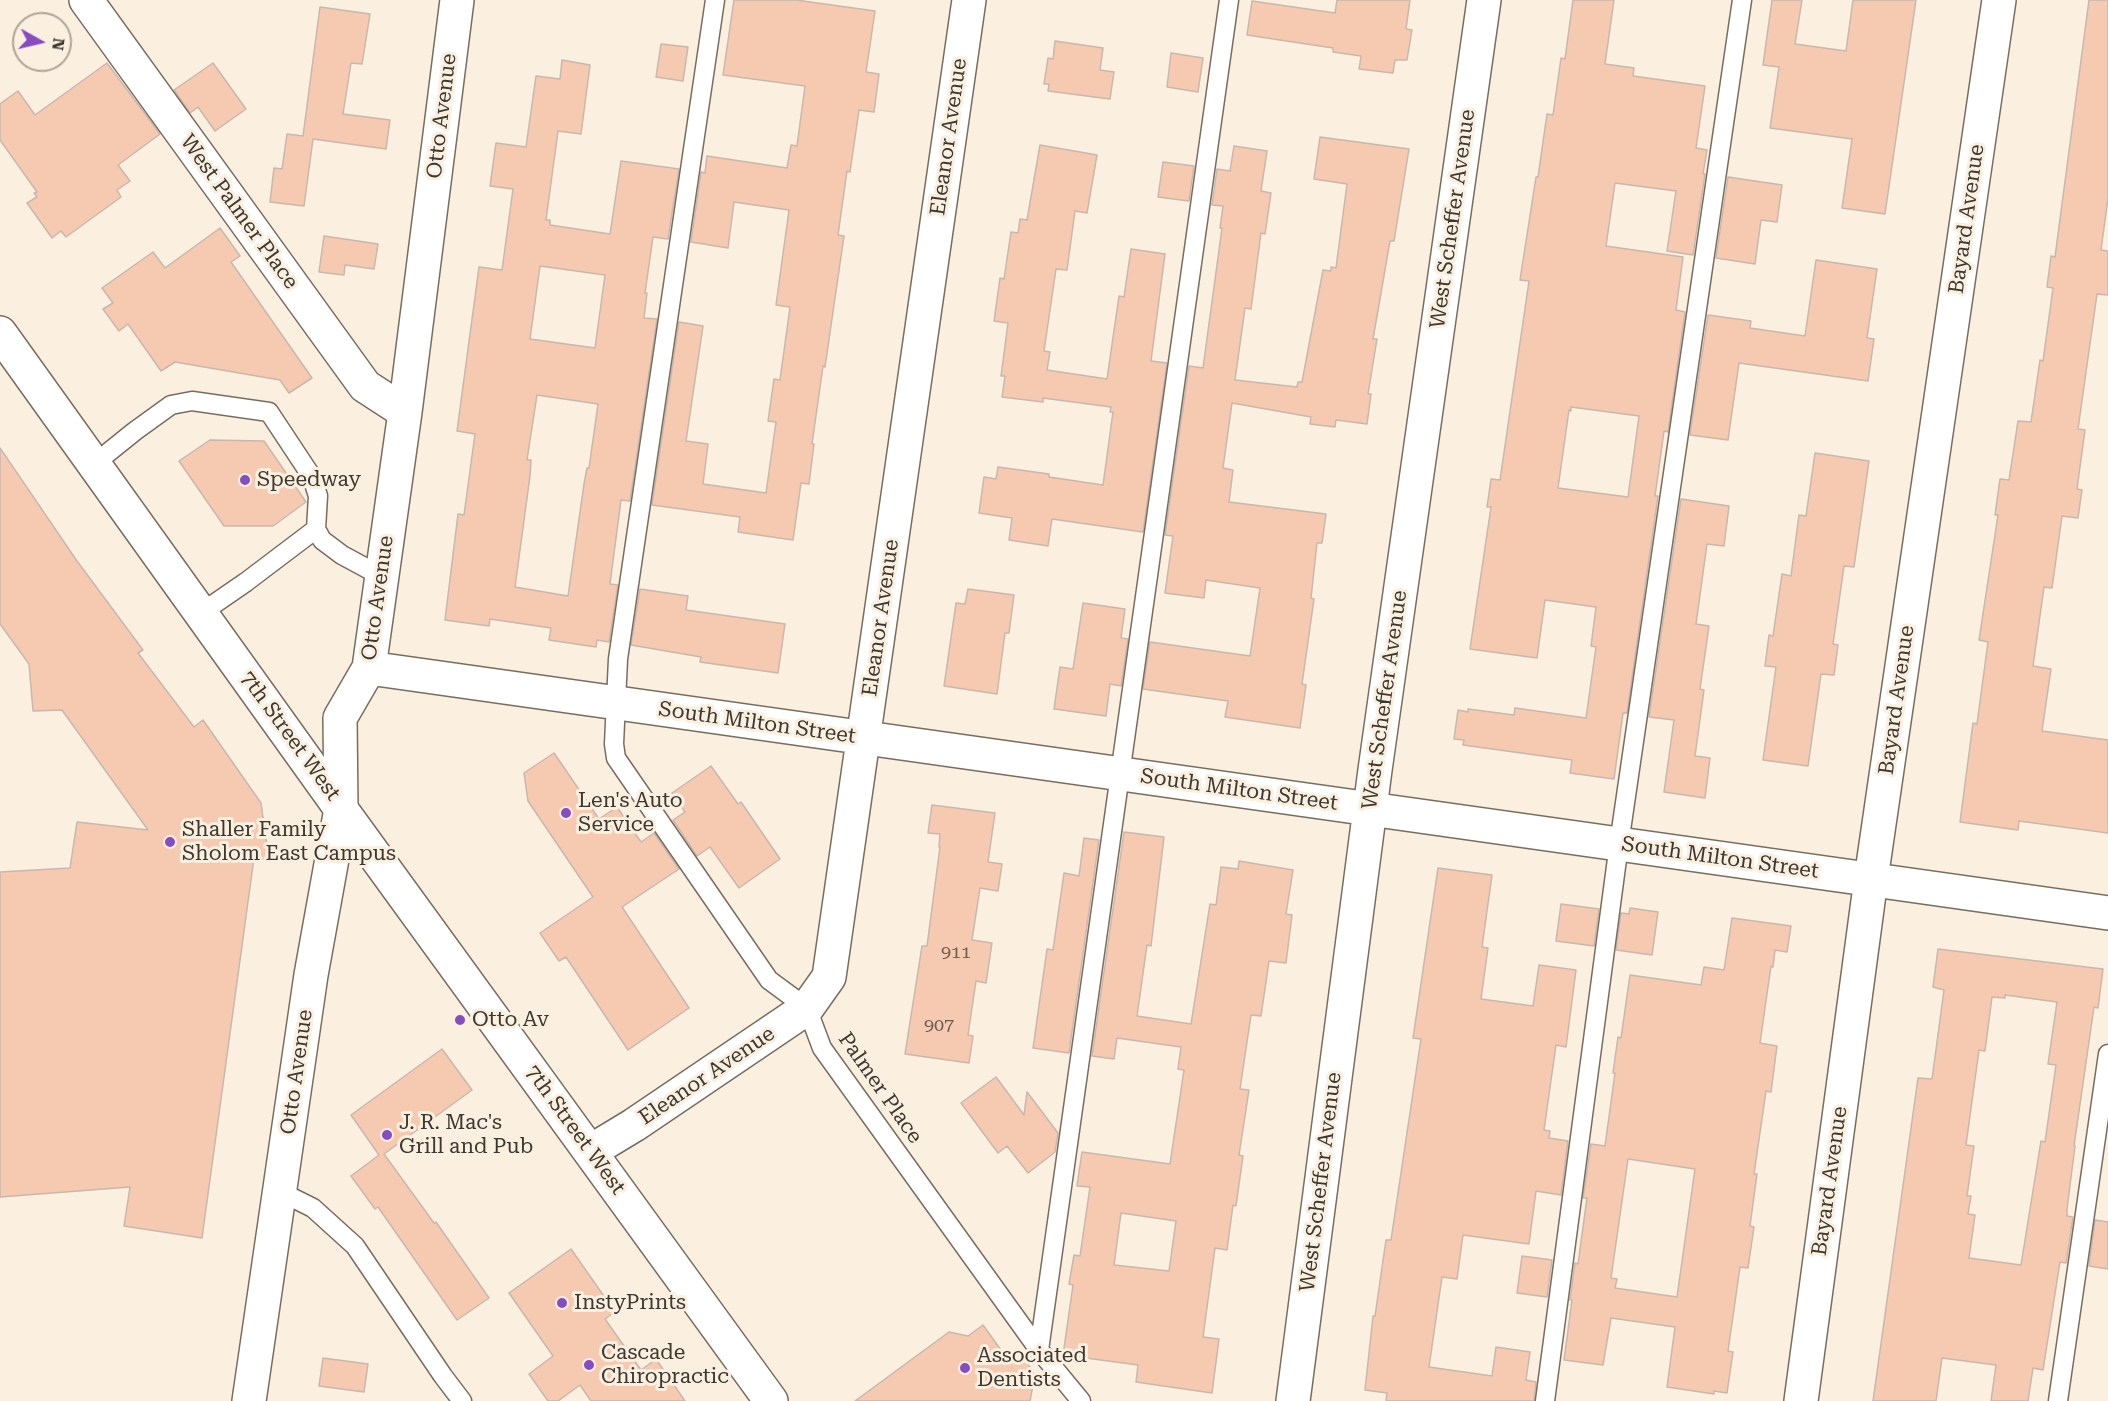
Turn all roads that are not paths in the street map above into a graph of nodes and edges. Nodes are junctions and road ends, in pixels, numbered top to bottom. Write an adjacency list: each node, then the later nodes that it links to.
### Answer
1 (86, 0): 10 (street, West Palmer Place)
2 (457, 0): 10 (street, Otto Avenue)
3 (715, 0): 16 (lane)
4 (969, 0): 17 (street, Eleanor Avenue)
5 (1229, 0): 18 (lane)
6 (1484, 0): 20 (street, West Scheffer Avenue)
7 (1742, 0): 21 (lane)
8 (2000, 0): 22 (street, Bayard Avenue)
9 (0, 333): 11 (street, 7th Street West)
10 (405, 412): 13 (street, Otto Avenue)
11 (94, 464): 12 (lane); 14 (street, 7th Street West)
12 (316, 529): 13 (lane); 14 (lane)
13 (381, 576): 15 (street, Otto Avenue)
14 (201, 613): 19 (street, 7th Street West)
15 (369, 668): 16 (street, South Milton Street); 19 (street, Otto Avenue)
16 (616, 703): 17 (street, South Milton Street); 24 (lane)
17 (864, 738): 18 (street, South Milton Street); 24 (street, Eleanor Avenue)
18 (1121, 774): 20 (street, South Milton Street); 28 (lane)
19 (341, 809): 26 (street, 7th Street West); 27 (street, Otto Avenue)
20 (1370, 809): 21 (street, South Milton Street); 33 (street, West Scheffer Avenue)
21 (1619, 844): 22 (street, South Milton Street); 34 (lane)
22 (1871, 879): 23 (street, South Milton Street); 35 (street, Bayard Avenue)
23 (2108, 913)
24 (807, 1008): 26 (street, Eleanor Avenue); 28 (lane, Palmer Place)
25 (2108, 1054): 36 (lane)
26 (591, 1151): 31 (street, 7th Street West)
27 (279, 1191): 29 (street, Otto Avenue); 30 (lane)
28 (1039, 1350): 32 (lane, Palmer Place)
29 (249, 1401)
30 (462, 1401)
31 (771, 1401)
32 (1081, 1401)
33 (1293, 1401)
34 (1545, 1401)
35 (1801, 1401)
36 (2058, 1401)

